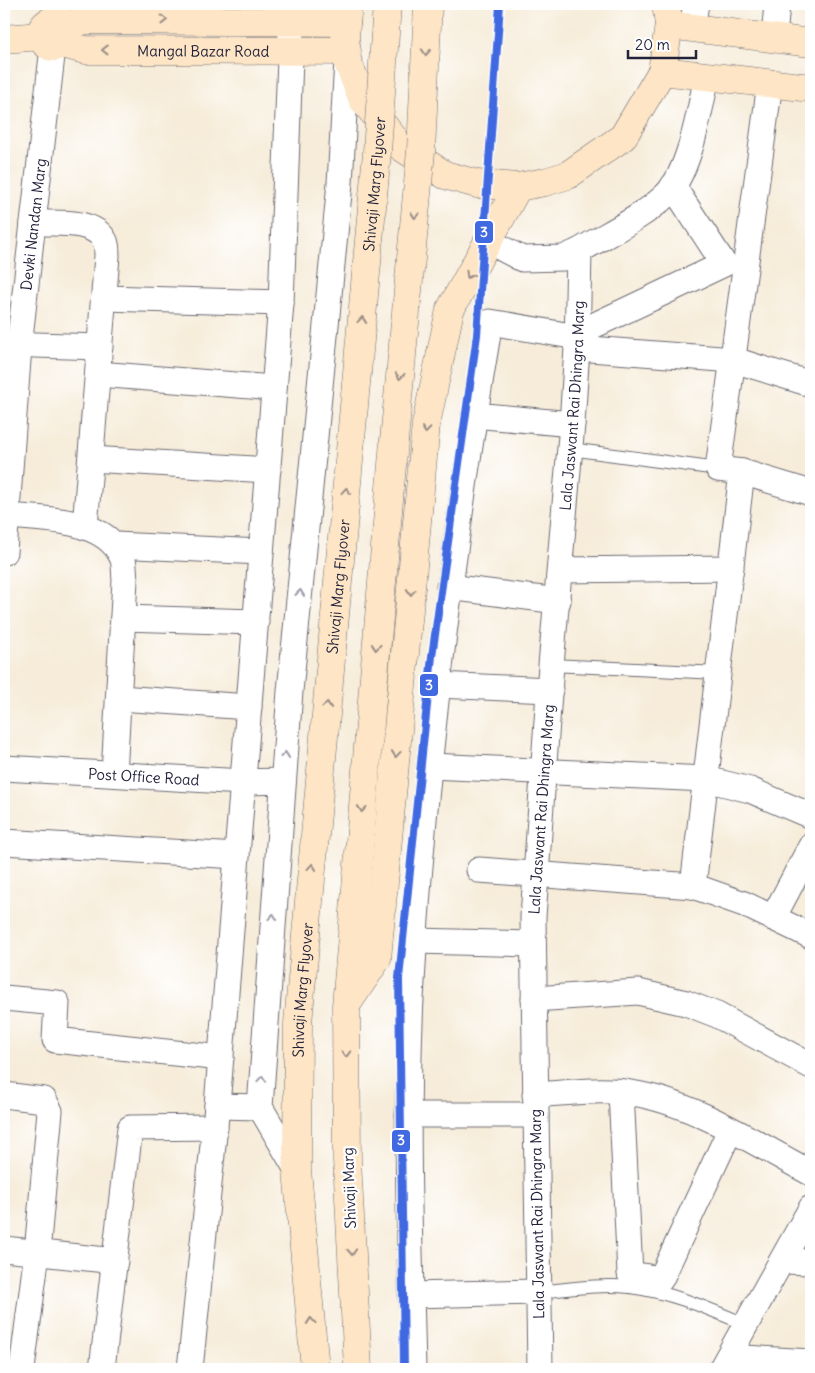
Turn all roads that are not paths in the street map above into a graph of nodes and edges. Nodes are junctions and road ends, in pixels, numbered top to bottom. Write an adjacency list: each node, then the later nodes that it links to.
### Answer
1 (387, 4): 84 (main road, Shivaji Marg Flyover, one-way to 1, bridge)
2 (428, 4): 74 (main road, one-way to 74, bridge)
3 (777, 4): 8 (street)
4 (292, 13): 5 (main road, Mangal Bazar Road); 7 (main road, Mangal Bazar Road, one-way to 4); 11 (street)
5 (347, 13): 12 (main road)
6 (681, 15): 8 (main road); 13 (main road)
7 (56, 30): 9 (main road, Mangal Bazar Road); 11 (main road, Mangal Bazar Road, one-way to 7); 19 (street, Devki Nandan Marg)
8 (774, 38): 10 (main road)
9 (4, 39)
10 (811, 43)
11 (292, 50): 12 (main road, Mangal Bazar Road); 23 (street)
12 (347, 56): 18 (main road); 60 (street, one-way to 12)
13 (662, 72): 14 (main road); 18 (main road)
14 (707, 76): 15 (main road); 17 (street)
15 (770, 83): 16 (main road); 27 (street)
16 (811, 88)
17 (673, 186): 21 (street); 24 (street)
18 (518, 187): 20 (main road)
19 (32, 223): 22 (street); 25 (street, Devki Nandan Marg)
20 (488, 241): 21 (street); 74 (main road, one-way to 74)
21 (579, 251): 24 (street, Lala Jaswant Rai Dhingra Marg)
22 (104, 298): 23 (street); 26 (street)
23 (281, 303): 30 (street)
24 (577, 339): 27 (street); 31 (street); 32 (street, Lala Jaswant Rai Dhingra Marg)
25 (12, 345): 26 (street); 39 (street, Devki Nandan Marg)
26 (100, 347): 28 (street)
27 (734, 360): 29 (street); 36 (street)
28 (98, 374): 30 (street); 34 (street)
29 (811, 384)
30 (274, 388): 35 (street)
31 (474, 415): 32 (street); 44 (street)
32 (572, 424): 33 (street, Lala Jaswant Rai Dhingra Marg)
33 (570, 449): 36 (lane); 43 (street, Lala Jaswant Rai Dhingra Marg)
34 (91, 459): 35 (street); 38 (street)
35 (268, 470): 41 (street)
36 (730, 470): 37 (street); 42 (street)
37 (811, 493)
38 (85, 528): 39 (street); 40 (street)
39 (5, 532)
40 (115, 545): 41 (street); 46 (street)
41 (261, 552): 47 (street)
42 (731, 568): 43 (street); 49 (street)
43 (561, 570): 45 (street, Lala Jaswant Rai Dhingra Marg)
44 (450, 587): 45 (street); 50 (street)
45 (558, 601): 48 (street, Lala Jaswant Rai Dhingra Marg)
46 (123, 618): 47 (street); 52 (street)
47 (256, 622): 53 (street)
48 (551, 665): 49 (lane); 51 (street, Lala Jaswant Rai Dhingra Marg)
49 (719, 673): 58 (street)
50 (437, 685): 51 (street); 54 (street)
51 (550, 690): 56 (street, Lala Jaswant Rai Dhingra Marg)
52 (118, 698): 53 (street); 57 (street)
53 (249, 707): 59 (street)
54 (430, 766): 56 (street); 70 (street)
55 (4, 768): 57 (street, Post Office Road)
56 (544, 773): 58 (street); 66 (street, Lala Jaswant Rai Dhingra Marg)
57 (114, 774): 59 (street, Post Office Road)
58 (706, 779): 61 (street); 67 (street)
59 (243, 782): 60 (street, Post Office Road); 64 (street)
60 (283, 782): 80 (street, one-way to 60)
61 (811, 816)
62 (4, 842): 64 (street)
63 (811, 846): 68 (street)
64 (237, 856): 75 (street)
65 (479, 870): 66 (street)
66 (536, 875): 67 (street); 71 (street, Lala Jaswant Rai Dhingra Marg)
67 (693, 886): 68 (street)
68 (773, 918): 69 (street)
69 (811, 936)
70 (415, 941): 71 (street); 81 (street)
71 (533, 944): 73 (street, Lala Jaswant Rai Dhingra Marg)
72 (4, 998): 75 (street)
73 (534, 999): 76 (street); 79 (street, Lala Jaswant Rai Dhingra Marg)
74 (346, 1006): 101 (main road, Shivaji Marg, one-way to 101)
75 (221, 1058): 82 (street)
76 (811, 1066)
77 (621, 1092): 79 (street); 83 (street); 83 (street)
78 (4, 1096): 88 (street)
79 (535, 1105): 81 (street); 92 (street, Lala Jaswant Rai Dhingra Marg)
80 (260, 1108): 82 (street); 84 (street)
81 (408, 1115): 93 (street)
82 (216, 1117): 89 (street); 99 (street)
83 (730, 1130): 85 (street)
84 (297, 1170): 100 (main road, one-way to 84)
85 (811, 1173)
86 (811, 1208): 90 (street)
87 (4, 1249): 88 (street)
88 (36, 1252): 89 (street); 97 (street)
89 (115, 1261): 98 (street)
90 (783, 1262): 91 (street); 94 (street)
91 (811, 1262)
92 (538, 1292): 93 (street); 94 (lane); 103 (street, Lala Jaswant Rai Dhingra Marg)
93 (411, 1295): 102 (street)
94 (747, 1325): 95 (street)
95 (725, 1363): 96 (street)
96 (800, 1364)
97 (22, 1369)
98 (102, 1369)
99 (190, 1369)
100 (315, 1369)
101 (358, 1369)
102 (414, 1369)
103 (540, 1369)

